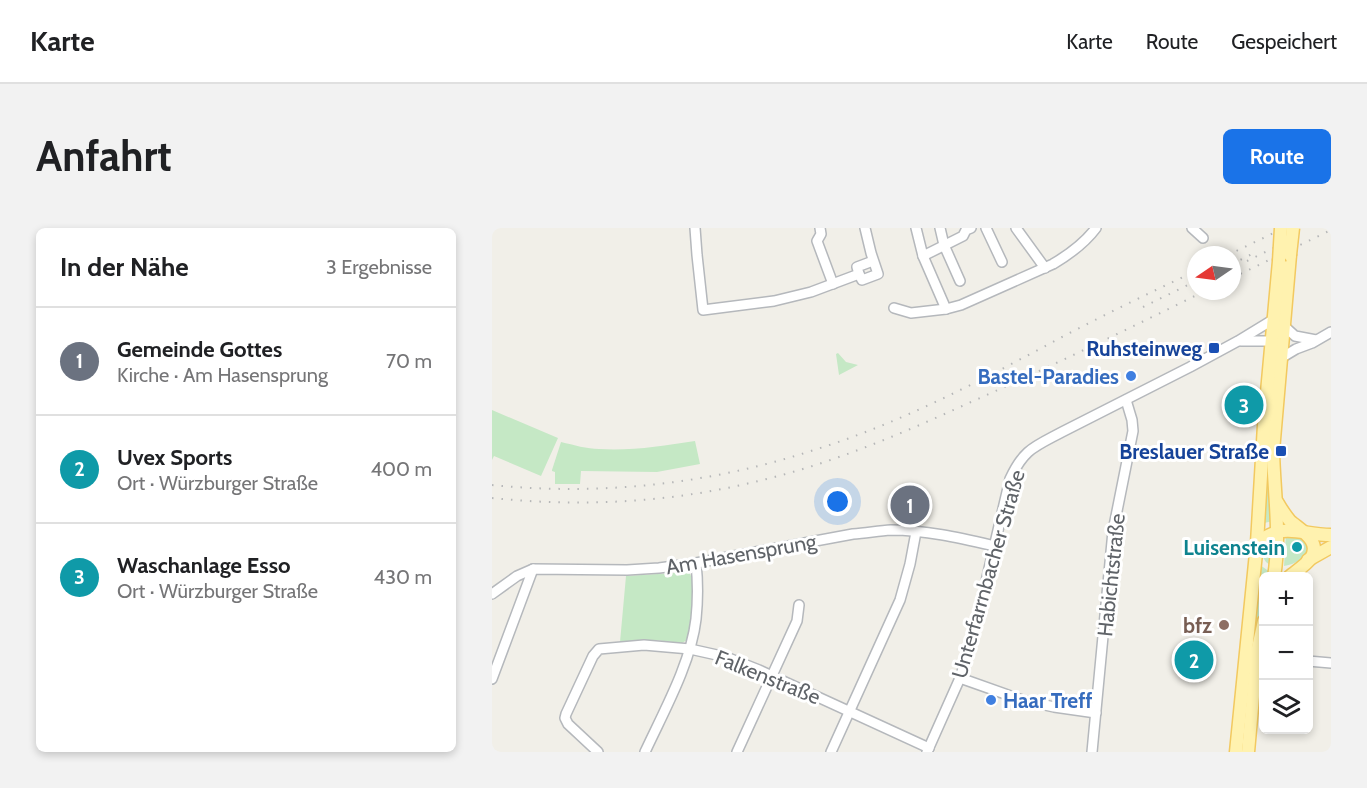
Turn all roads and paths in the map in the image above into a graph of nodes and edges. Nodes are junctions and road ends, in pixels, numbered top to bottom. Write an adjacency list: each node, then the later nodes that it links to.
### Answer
1 (695, 228): 20 (street)
2 (865, 228): 20 (street)
3 (916, 228): 15 (street)
4 (940, 228): 14 (street)
5 (971, 228): 14 (street)
6 (986, 228): 17 (street)
7 (1016, 228): 18 (street)
8 (1096, 228): 18 (street)
9 (1192, 228): 13 (street)
10 (1281, 228): 16 (main road, bridge)
11 (1293, 228): 16 (main road, bridge)
12 (820, 231): 20 (street)
13 (1203, 238)
14 (944, 245): 15 (street); 19 (street)
15 (923, 256): 22 (street)
16 (1285, 258): 23 (main road)
17 (1002, 262)
18 (1045, 268): 22 (street)
19 (960, 281)
20 (833, 284)
21 (894, 308): 22 (street)
22 (946, 309)
23 (1279, 323): 25 (street, Unterfarrnbacher Straße); 26 (street); 28 (main road)
24 (1331, 332): 26 (street)
25 (1250, 334): 27 (street, Unterfarrnbacher Straße); 28 (street)
26 (1316, 340): 29 (street)
27 (1238, 341): 28 (street, Unterfarrnbacher Straße); 30 (street, Unterfarrnbacher Straße)
28 (1277, 341): 29 (main road); 38 (main road)
29 (1281, 358): 31 (main road)
30 (1126, 400): 36 (street, Unterfarrnbacher Straße); 58 (street, Habichtstraße)
31 (1276, 501): 33 (main road); 34 (main road)
32 (916, 531): 36 (street, Am Hasensprung); 40 (street, Am Hasensprung); 57 (street)
33 (1278, 531): 34 (main road); 38 (main road); 43 (main road)
34 (1307, 533): 35 (main road); 39 (main road)
35 (1331, 535)
36 (994, 546): 55 (street, Unterfarrnbacher Straße)
37 (1331, 547): 39 (main road)
38 (1256, 548): 42 (main road); 48 (main road)
39 (1310, 559): 44 (main road); 45 (main road)
40 (696, 563): 41 (street, Am Hasensprung); 49 (street)
41 (533, 569): 46 (street, Am Hasensprung); 56 (street)
42 (1273, 572)
43 (1274, 572)
44 (1278, 572)
45 (1294, 572)
46 (492, 594)
47 (799, 605): 54 (street)
48 (1248, 629): 50 (street); 65 (main road)
49 (690, 649): 54 (street, Falkenstraße); 60 (street, Falkenstraße); 61 (street)
50 (1259, 652)
51 (1259, 661): 66 (main road)
52 (1313, 661): 53 (street)
53 (1331, 663)
54 (773, 676): 57 (street, Falkenstraße); 62 (street)
55 (960, 678): 58 (street); 59 (street, Unterfarrnbacher Straße)
56 (492, 680)
57 (851, 711): 59 (street, Falkenstraße); 63 (street)
58 (1096, 713): 64 (street, Habichtstraße)
59 (928, 750)
60 (597, 752)
61 (645, 752)
62 (737, 752)
63 (831, 752)
64 (1092, 752)
65 (1236, 752)
66 (1248, 752)

